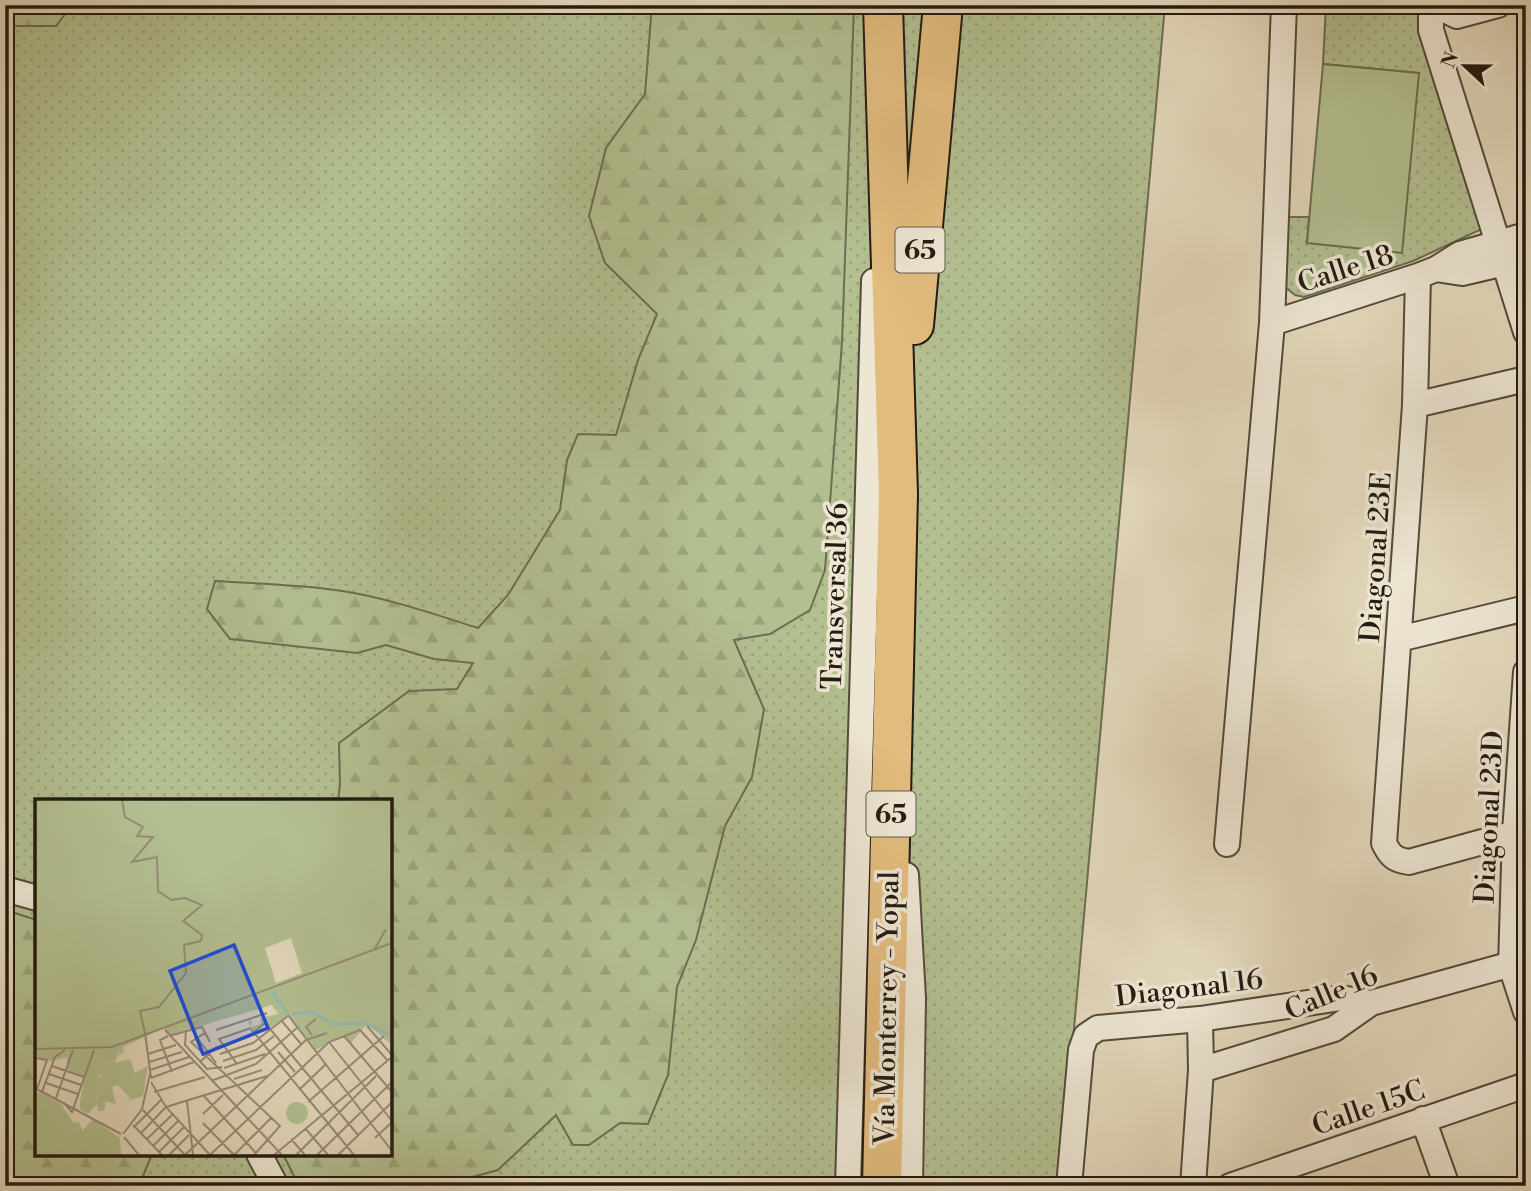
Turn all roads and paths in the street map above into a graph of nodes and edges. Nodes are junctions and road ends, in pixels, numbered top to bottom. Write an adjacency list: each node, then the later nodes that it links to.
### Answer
1 (943, 5): 13 (highway, Vía Monterrey - Yopal / 65)
2 (1284, 5): 9 (street)
3 (1498, 5): 5 (street)
4 (883, 7): 13 (highway, Vía Monterrey - Yopal / 65); 31 (street, Transversal 36 / 65)
5 (1444, 7): 7 (street)
6 (1526, 235): 7 (street, Calle 18)
7 (1510, 255): 8 (street, Calle 18); 10 (street)
8 (1427, 273): 9 (street, Calle 18); 12 (street, Diagonal 23E)
9 (1272, 323): 19 (street)
10 (1526, 332)
11 (1526, 379): 12 (street)
12 (1415, 405): 15 (street, Diagonal 23E)
13 (898, 494): 17 (highway, Vía Monterrey - Yopal / 65)
14 (1526, 608): 15 (street)
15 (1399, 639): 18 (street, Diagonal 23E)
16 (1526, 672): 18 (street, Diagonal 23D)
17 (894, 675): 32 (highway, Vía Monterrey - Yopal / 65); 33 (street, 65)
18 (1520, 831): 22 (street, Diagonal 23D)
19 (1227, 844)
20 (5, 889): 21 (street)
21 (35, 897)
22 (1518, 963): 23 (street, Calle 16); 24 (street, Diagonal 23D)
23 (1371, 1003): 25 (street, Diagonal 16); 26 (street, Calle 16)
24 (1526, 1012)
25 (1200, 1019): 26 (street); 34 (street, Diagonal 16)
26 (1201, 1070): 35 (street)
27 (1526, 1084): 28 (street, Calle 15C)
28 (1423, 1119): 36 (street, Calle 15C); 37 (street)
29 (260, 1156): 30 (street)
30 (276, 1186)
31 (848, 1186)
32 (882, 1186)
33 (910, 1186)
34 (1069, 1186)
35 (1193, 1186)
36 (1230, 1186)
37 (1447, 1186)

